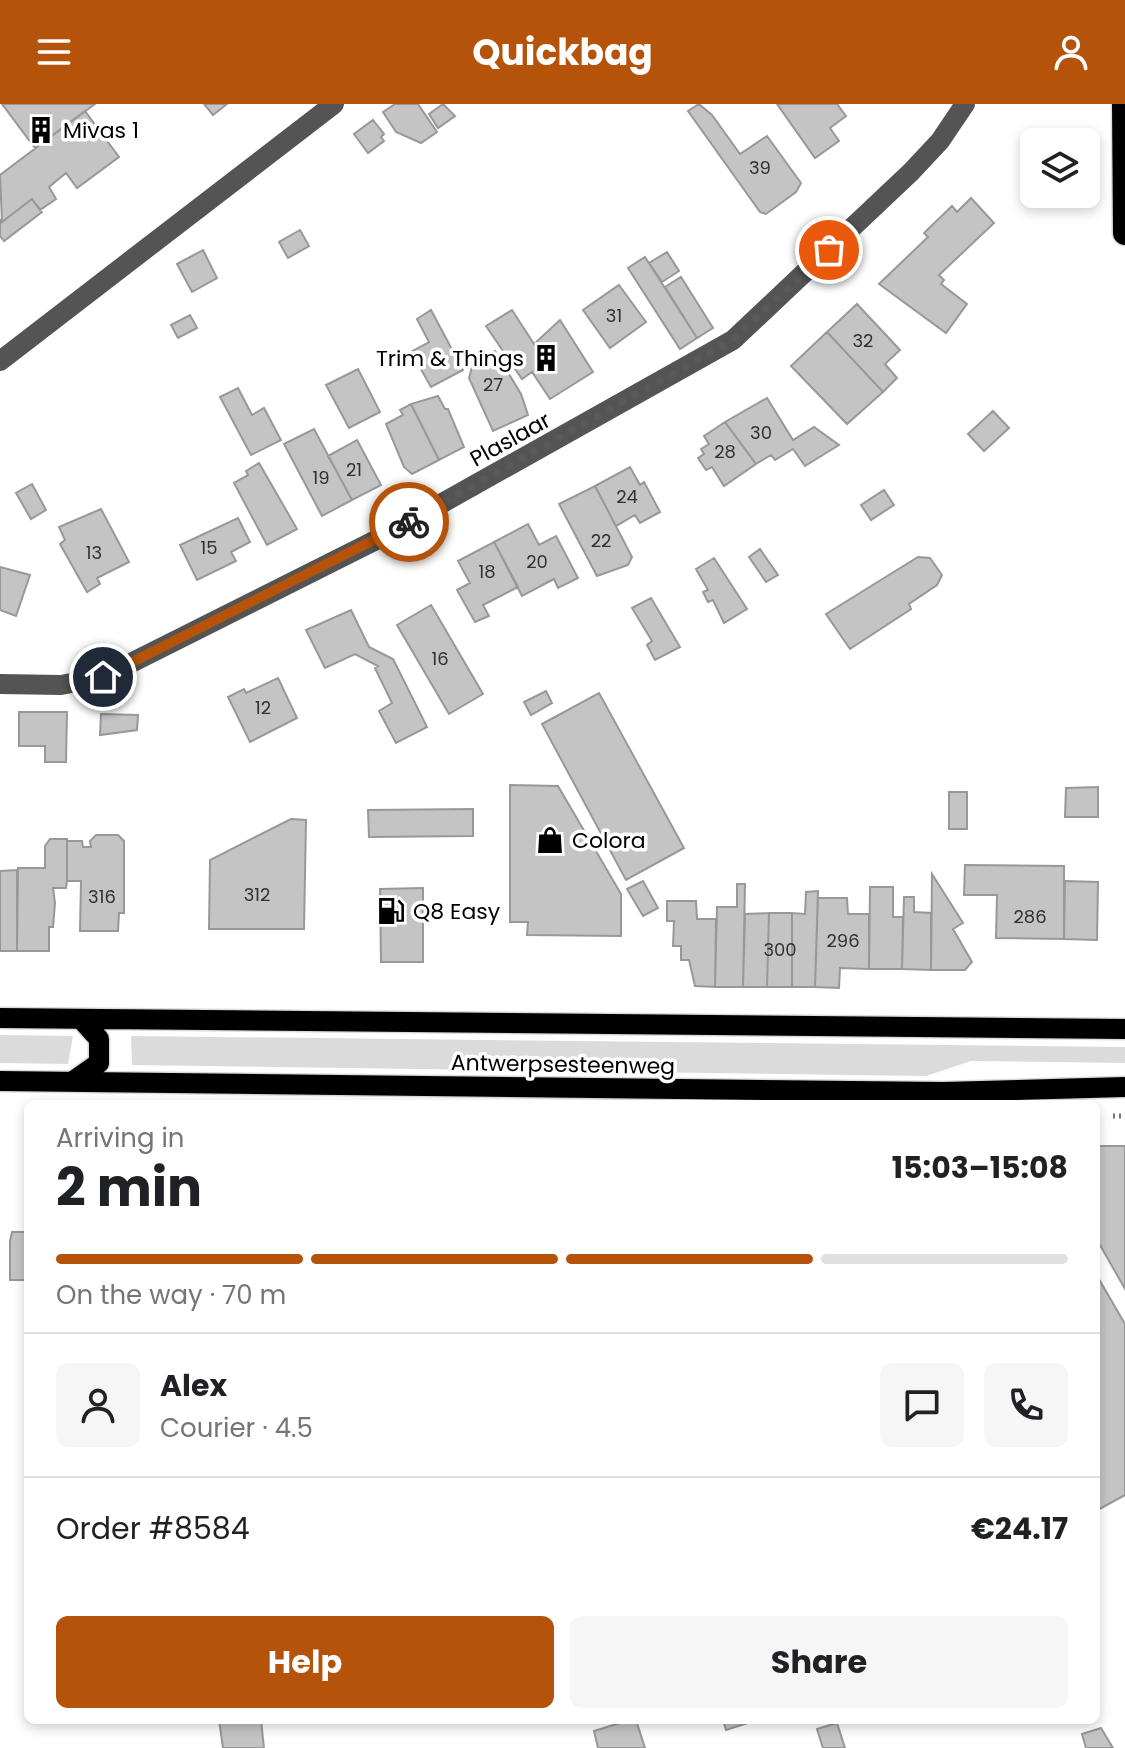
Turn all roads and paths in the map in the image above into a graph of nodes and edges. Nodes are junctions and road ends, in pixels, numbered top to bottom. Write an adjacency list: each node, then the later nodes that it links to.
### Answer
1 (334, 104): 5 (street)
2 (965, 104): 6 (street, Plaslaar)
3 (1124, 104): 4 (highway)
4 (1125, 233)
5 (0, 361)
6 (0, 684)
7 (0, 1018): 8 (main road, Antwerpsesteenweg)
8 (81, 1019): 9 (main road, Antwerpsesteenweg); 11 (main road)
9 (1125, 1029)
10 (0, 1081): 11 (main road, Antwerpsesteenweg)
11 (72, 1082): 12 (main road, Antwerpsesteenweg)
12 (1125, 1087)

